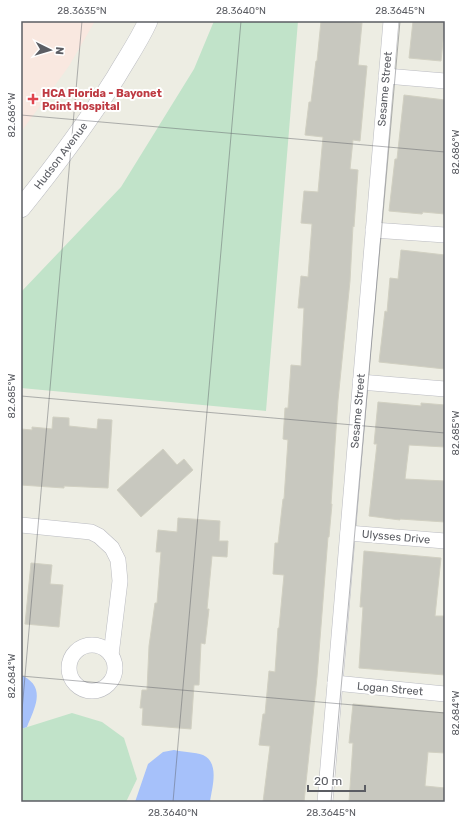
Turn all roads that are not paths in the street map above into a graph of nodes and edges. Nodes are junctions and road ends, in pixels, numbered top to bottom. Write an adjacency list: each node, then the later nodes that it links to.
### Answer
1 (148, 21): 5 (street, Hudson Avenue)
2 (391, 21): 3 (street, Sesame Street)
3 (386, 76): 4 (street); 6 (street, Sesame Street)
4 (445, 81)
5 (21, 208)
6 (373, 230): 7 (street); 8 (street, Sesame Street)
7 (445, 235)
8 (360, 382): 9 (street); 11 (street, Sesame Street)
9 (445, 389)
10 (21, 525): 13 (street)
11 (348, 533): 12 (street, Ulysses Drive); 14 (street, Sesame Street)
12 (445, 541)
13 (111, 656)
14 (335, 684): 15 (street, Logan Street); 16 (street, Sesame Street)
15 (445, 694)
16 (325, 802)

